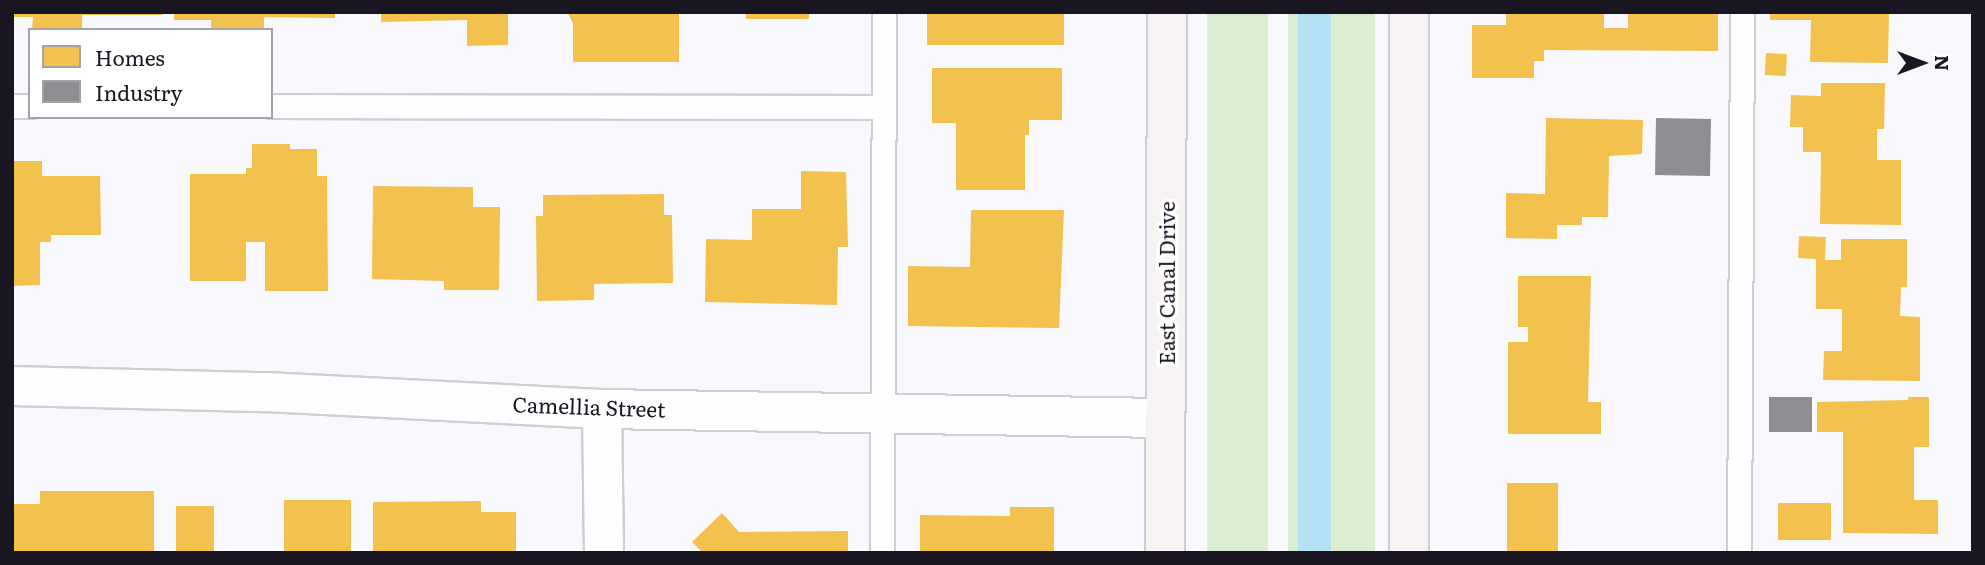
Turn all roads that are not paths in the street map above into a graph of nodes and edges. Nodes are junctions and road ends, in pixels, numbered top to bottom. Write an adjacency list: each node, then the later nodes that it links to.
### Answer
1 (884, 12): 6 (lane)
2 (1167, 12): 10 (main road, East Canal Drive)
3 (1409, 12): 14 (main road)
4 (1742, 12): 15 (lane)
5 (273, 106): 6 (lane)
6 (884, 107): 9 (lane)
7 (12, 386): 8 (street, Camellia Street)
8 (603, 409): 9 (street, Camellia Street); 11 (street)
9 (882, 414): 10 (street, Camellia Street); 12 (lane)
10 (1165, 418): 13 (main road, East Canal Drive)
11 (604, 553)
12 (882, 553)
13 (1165, 553)
14 (1409, 553)
15 (1739, 553)

